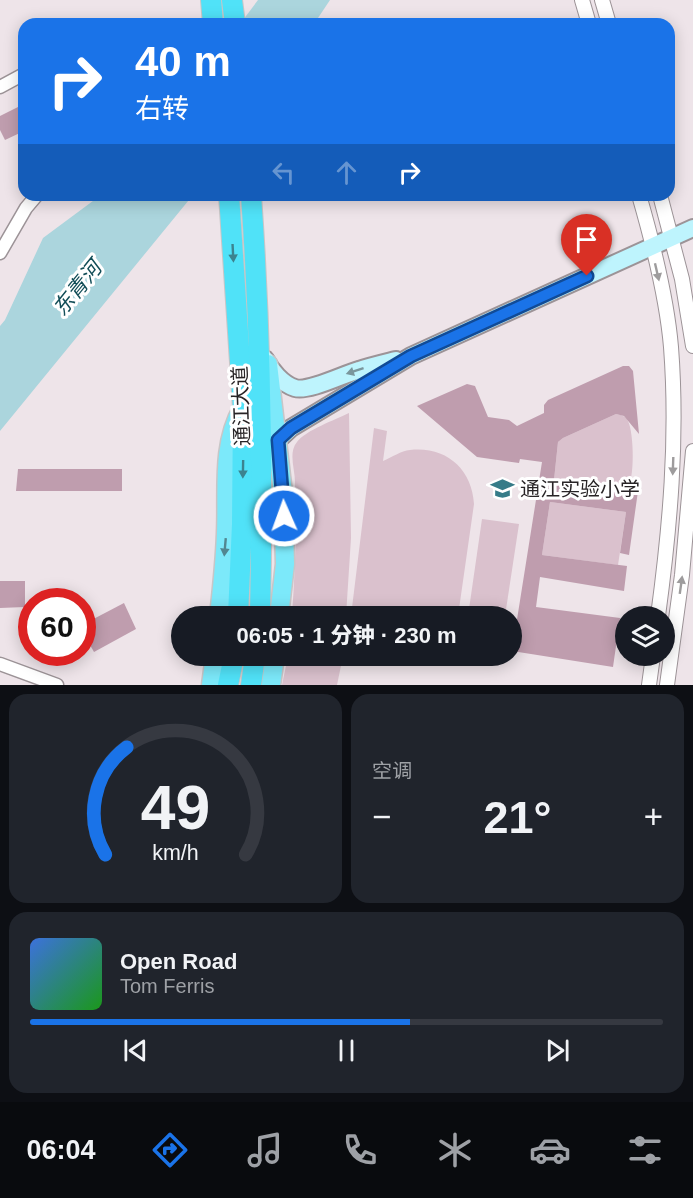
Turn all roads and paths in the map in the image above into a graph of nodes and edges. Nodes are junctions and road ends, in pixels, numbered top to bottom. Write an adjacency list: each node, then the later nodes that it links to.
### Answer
1 (211, 0): 4 (highway)
2 (582, 0): 5 (street)
3 (602, 0): 6 (street)
4 (212, 18)
5 (587, 18)
6 (607, 18)
7 (18, 77): 8 (street)
8 (0, 87)
9 (32, 201): 17 (street)
10 (229, 201): 22 (highway, 通江大道, one-way to 22)
11 (251, 201): 18 (highway, 通江大道)
12 (640, 201): 16 (street)
13 (662, 201): 15 (street)
14 (693, 228): 15 (main road)
15 (671, 237): 16 (main road); 19 (street)
16 (651, 246): 20 (main road); 30 (street, one-way to 30)
17 (0, 254)
18 (259, 345): 21 (main road); 25 (highway, 通江大道)
19 (693, 346)
20 (411, 356): 21 (main road, one-way to 21); 23 (main road)
21 (268, 364): 23 (main road)
22 (243, 408): 26 (main road, one-way to 26); 27 (highway, 通江大道, one-way to 27)
23 (278, 440): 25 (main road); 29 (main road)
24 (693, 451): 43 (street, one-way to 24)
25 (262, 479): 28 (highway, 通江大道)
26 (220, 606)
27 (238, 606)
28 (260, 606)
29 (280, 606)
30 (659, 606)
31 (0, 663): 37 (street)
32 (214, 666): 38 (main road)
33 (232, 666): 39 (highway)
34 (254, 666): 40 (highway)
35 (274, 666): 41 (main road)
36 (652, 666): 42 (street)
37 (57, 685)
38 (211, 685)
39 (228, 685)
40 (251, 685)
41 (271, 685)
42 (649, 685)
43 (667, 685)

